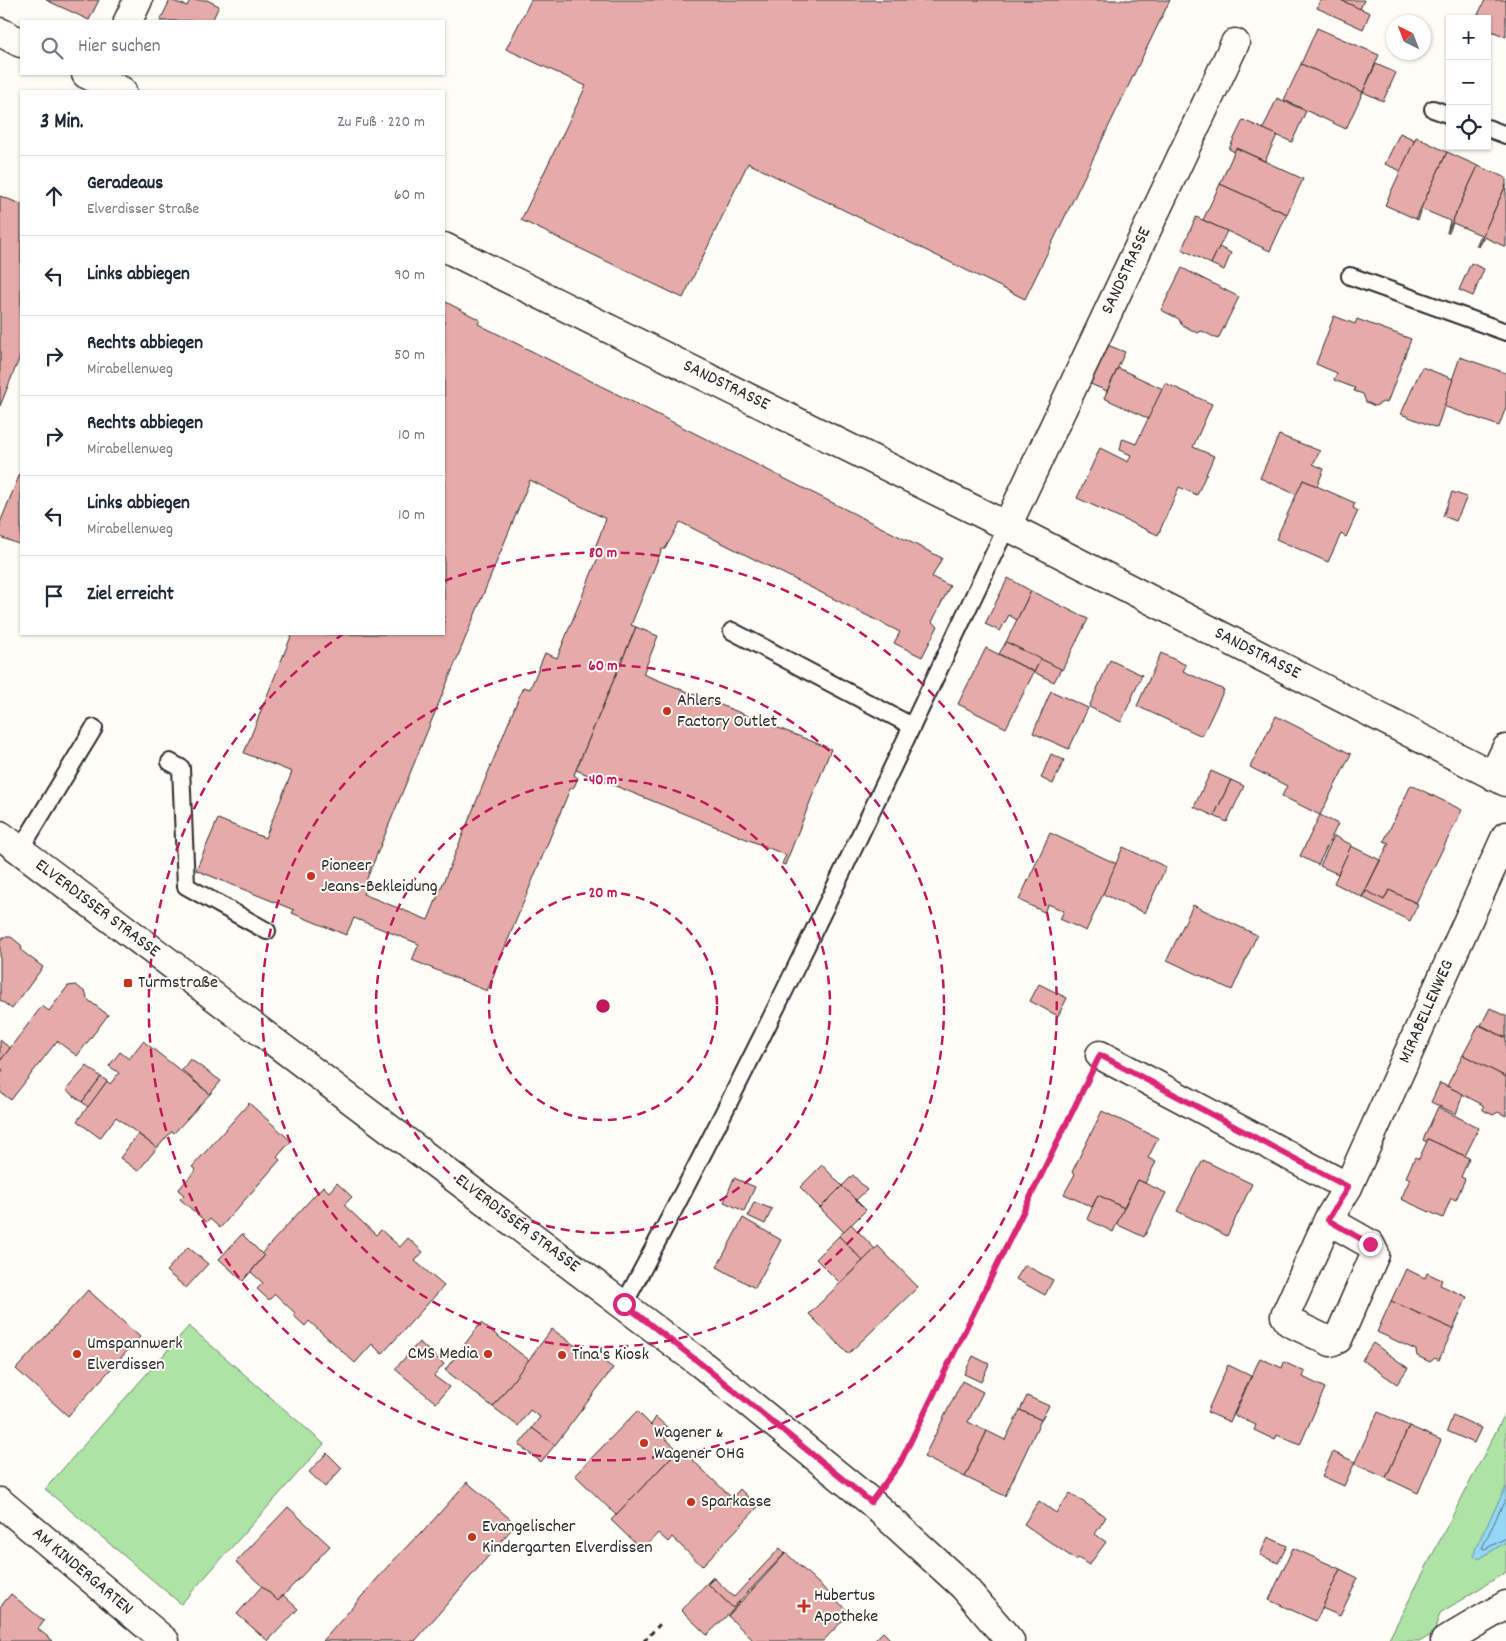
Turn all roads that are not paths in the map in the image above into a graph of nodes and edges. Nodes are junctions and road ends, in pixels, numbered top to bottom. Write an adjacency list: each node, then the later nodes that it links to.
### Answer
1 (138, 0): 2 (street)
2 (128, 20)
3 (0, 32): 4 (street)
4 (20, 42)
5 (1234, 43): 13 (street, SANDSTRASSE)
6 (1433, 109): 7 (lane)
7 (1446, 114)
8 (1491, 129): 9 (lane)
9 (1506, 135)
10 (445, 247): 13 (street, SANDSTRASSE)
11 (1350, 276): 12 (lane)
12 (1506, 332)
13 (1007, 526): 15 (lane); 19 (street, SANDSTRASSE)
14 (732, 632): 15 (lane)
15 (912, 726): 26 (lane)
16 (94, 728): 21 (lane)
17 (1506, 749): 19 (street)
18 (170, 762): 22 (lane)
19 (1500, 779)
20 (1506, 836): 24 (street, MIRABELLENWEG)
21 (10, 843): 26 (street, ELVERDISSER STRASSE)
22 (267, 931)
23 (1100, 1055): 24 (street)
24 (1348, 1187): 25 (street, MIRABELLENWEG)
25 (1328, 1220)
26 (624, 1304): 30 (street, ELVERDISSER STRASSE)
27 (0, 1502): 29 (street, AM KINDERGARTEN)
28 (1506, 1605): 31 (street)
29 (165, 1641)
30 (1010, 1641)
31 (1445, 1641)

